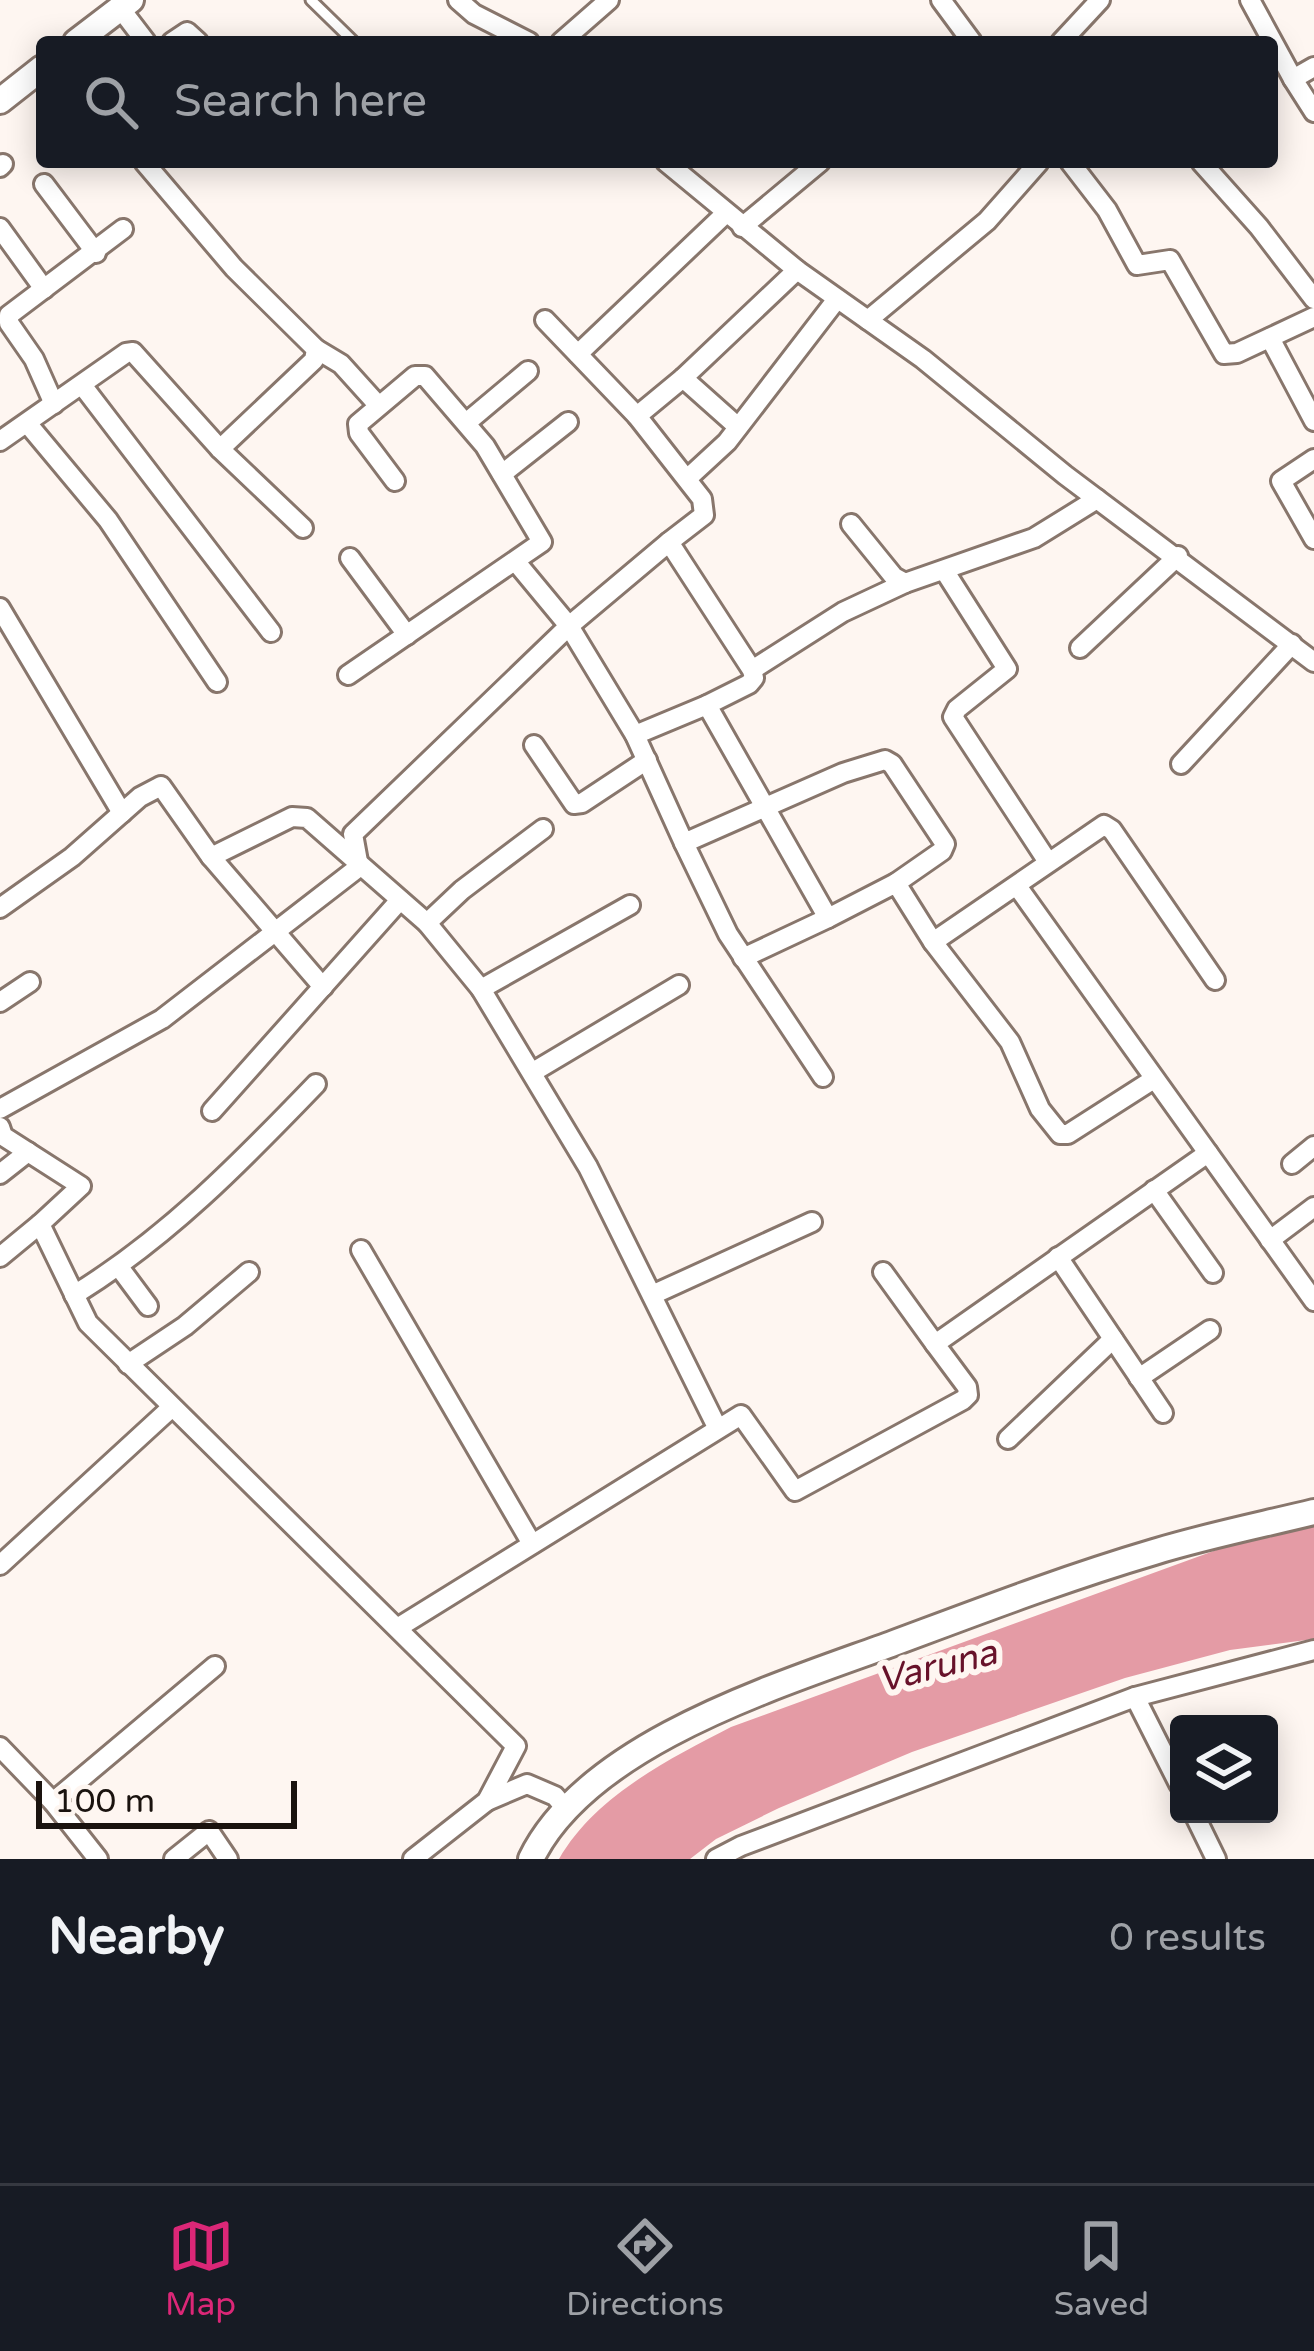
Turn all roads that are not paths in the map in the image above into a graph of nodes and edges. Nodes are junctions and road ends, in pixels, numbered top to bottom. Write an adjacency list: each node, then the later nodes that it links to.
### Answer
1 (311, 0): 10 (lane)
2 (458, 0): 11 (street)
3 (609, 0): 12 (street)
4 (941, 0): 13 (street)
5 (1100, 0): 14 (street)
6 (1250, 0): 15 (street)
7 (125, 4): 8 (street); 9 (street)
8 (84, 36)
9 (143, 36)
10 (348, 36)
11 (518, 36)
12 (568, 36)
13 (968, 36)
14 (1067, 36)
15 (1269, 36)
16 (1278, 52): 19 (street)
17 (1314, 67): 19 (street)
18 (36, 73): 20 (street)
19 (1293, 80): 21 (street)
20 (0, 101)
21 (1314, 112)
22 (149, 168): 42 (street)
23 (681, 168): 29 (street)
24 (813, 168): 30 (street)
25 (1034, 168): 40 (street)
26 (1075, 168): 41 (street)
27 (1206, 168): 37 (street)
28 (44, 184): 33 (street)
29 (725, 214): 30 (street); 43 (street)
30 (742, 227): 34 (street)
31 (0, 228): 35 (street)
32 (123, 229): 33 (street)
33 (96, 253): 35 (street)
34 (797, 270): 36 (street); 45 (street)
35 (44, 289): 47 (street)
36 (837, 298): 40 (street); 54 (street)
37 (1314, 299)
38 (1314, 317): 41 (street)
39 (545, 320): 43 (street)
40 (868, 320): 61 (street)
41 (1270, 338): 50 (street)
42 (316, 349): 48 (street); 56 (street)
43 (578, 355): 49 (street)
44 (528, 371): 53 (street)
45 (683, 378): 49 (street); 54 (street)
46 (82, 385): 47 (street); 56 (street); 73 (street)
47 (54, 404): 52 (street)
48 (378, 405): 53 (street); 60 (street)
49 (637, 416): 59 (street)
50 (1314, 421)
51 (568, 422): 58 (street)
52 (27, 423): 55 (street); 81 (street)
53 (466, 423): 58 (street)
54 (738, 427): 59 (street)
55 (0, 441)
56 (220, 449): 63 (street)
57 (1314, 459): 64 (street)
58 (502, 474): 68 (street)
59 (688, 478): 65 (street)
60 (395, 481)
61 (1097, 500): 66 (street); 69 (street)
62 (851, 524): 70 (street)
63 (303, 528)
64 (1314, 539)
65 (669, 542): 72 (street); 79 (street)
66 (1178, 556): 76 (street); 77 (street)
67 (350, 559): 74 (street)
68 (516, 562): 72 (street); 74 (street)
69 (944, 570): 70 (street); 92 (street)
70 (905, 583): 79 (street)
71 (0, 608): 75 (street)
72 (569, 626): 83 (street); 93 (street)
73 (271, 632)
74 (406, 635): 80 (street)
75 (7, 637): 88 (street)
76 (1292, 644): 78 (street); 86 (street)
77 (1080, 648)
78 (1314, 662)
79 (752, 670): 82 (street)
80 (348, 675)
81 (217, 682)
82 (707, 705): 83 (street); 87 (street)
83 (635, 735): 85 (street)
84 (534, 745): 85 (street)
85 (647, 760): 90 (street)
86 (1180, 764)
87 (763, 807): 90 (street); 94 (street); 99 (street)
88 (122, 813): 91 (street); 98 (street)
89 (543, 829): 100 (street)
90 (684, 843): 103 (street)
91 (212, 857): 93 (street); 101 (street)
92 (1048, 862): 95 (street); 104 (street)
93 (359, 867): 96 (street); 101 (street)
94 (896, 884): 99 (street); 102 (street)
95 (1017, 886): 102 (street); 112 (street)
96 (400, 900): 100 (street); 107 (street)
97 (630, 905): 108 (street)
98 (0, 908)
99 (828, 918): 103 (street)
100 (427, 923): 108 (street)
101 (277, 931): 107 (street); 114 (street)
102 (933, 942): 112 (street)
103 (742, 958): 111 (street)
104 (1215, 980)
105 (30, 982): 109 (street)
106 (679, 985): 110 (street)
107 (323, 987): 115 (street)
108 (481, 989): 110 (street)
109 (0, 1002)
110 (533, 1072): 135 (street)
111 (823, 1077)
112 (1154, 1078): 119 (street)
113 (316, 1084): 130 (street)
114 (0, 1109)
115 (212, 1111)
116 (0, 1127): 118 (street)
117 (1314, 1146): 120 (street)
118 (28, 1152): 121 (street); 125 (street)
119 (1208, 1153): 122 (street); 126 (street)
120 (1292, 1164)
121 (0, 1174)
122 (1154, 1190): 129 (street); 133 (street)
123 (1314, 1208): 126 (street)
124 (812, 1222): 135 (street)
125 (40, 1224): 128 (street); 134 (street)
126 (1270, 1240): 136 (street)
127 (362, 1250): 148 (street)
128 (0, 1257)
129 (1058, 1257): 139 (street); 140 (street)
130 (119, 1267): 134 (street); 137 (street)
131 (250, 1272): 141 (street)
132 (883, 1272): 140 (street)
133 (1214, 1273)
134 (74, 1294): 141 (street)
135 (652, 1295): 145 (street)
136 (1314, 1301)
137 (148, 1306)
138 (1210, 1330): 142 (street)
139 (1113, 1339): 142 (street); 146 (street)
140 (934, 1344): 145 (street)
141 (128, 1364): 143 (street)
142 (1139, 1378): 144 (street)
143 (171, 1408): 149 (street); 150 (street)
144 (1162, 1413)
145 (717, 1427): 148 (street)
146 (1008, 1439)
147 (1314, 1512): 158 (street)
148 (532, 1544): 150 (street)
149 (0, 1565)
150 (399, 1628): 156 (street)
151 (1314, 1650): 153 (street)
152 (215, 1666): 157 (street)
153 (1135, 1697): 155 (street); 165 (street)
154 (0, 1747): 157 (street)
155 (1170, 1766)
156 (487, 1801): 158 (street); 163 (street)
157 (52, 1802): 160 (street)
158 (567, 1810): 164 (street)
159 (1198, 1823): 166 (street)
160 (98, 1859)
161 (174, 1859): 162 (street)
162 (228, 1859)
163 (413, 1859)
164 (531, 1859)
165 (716, 1859)
166 (1216, 1859)

